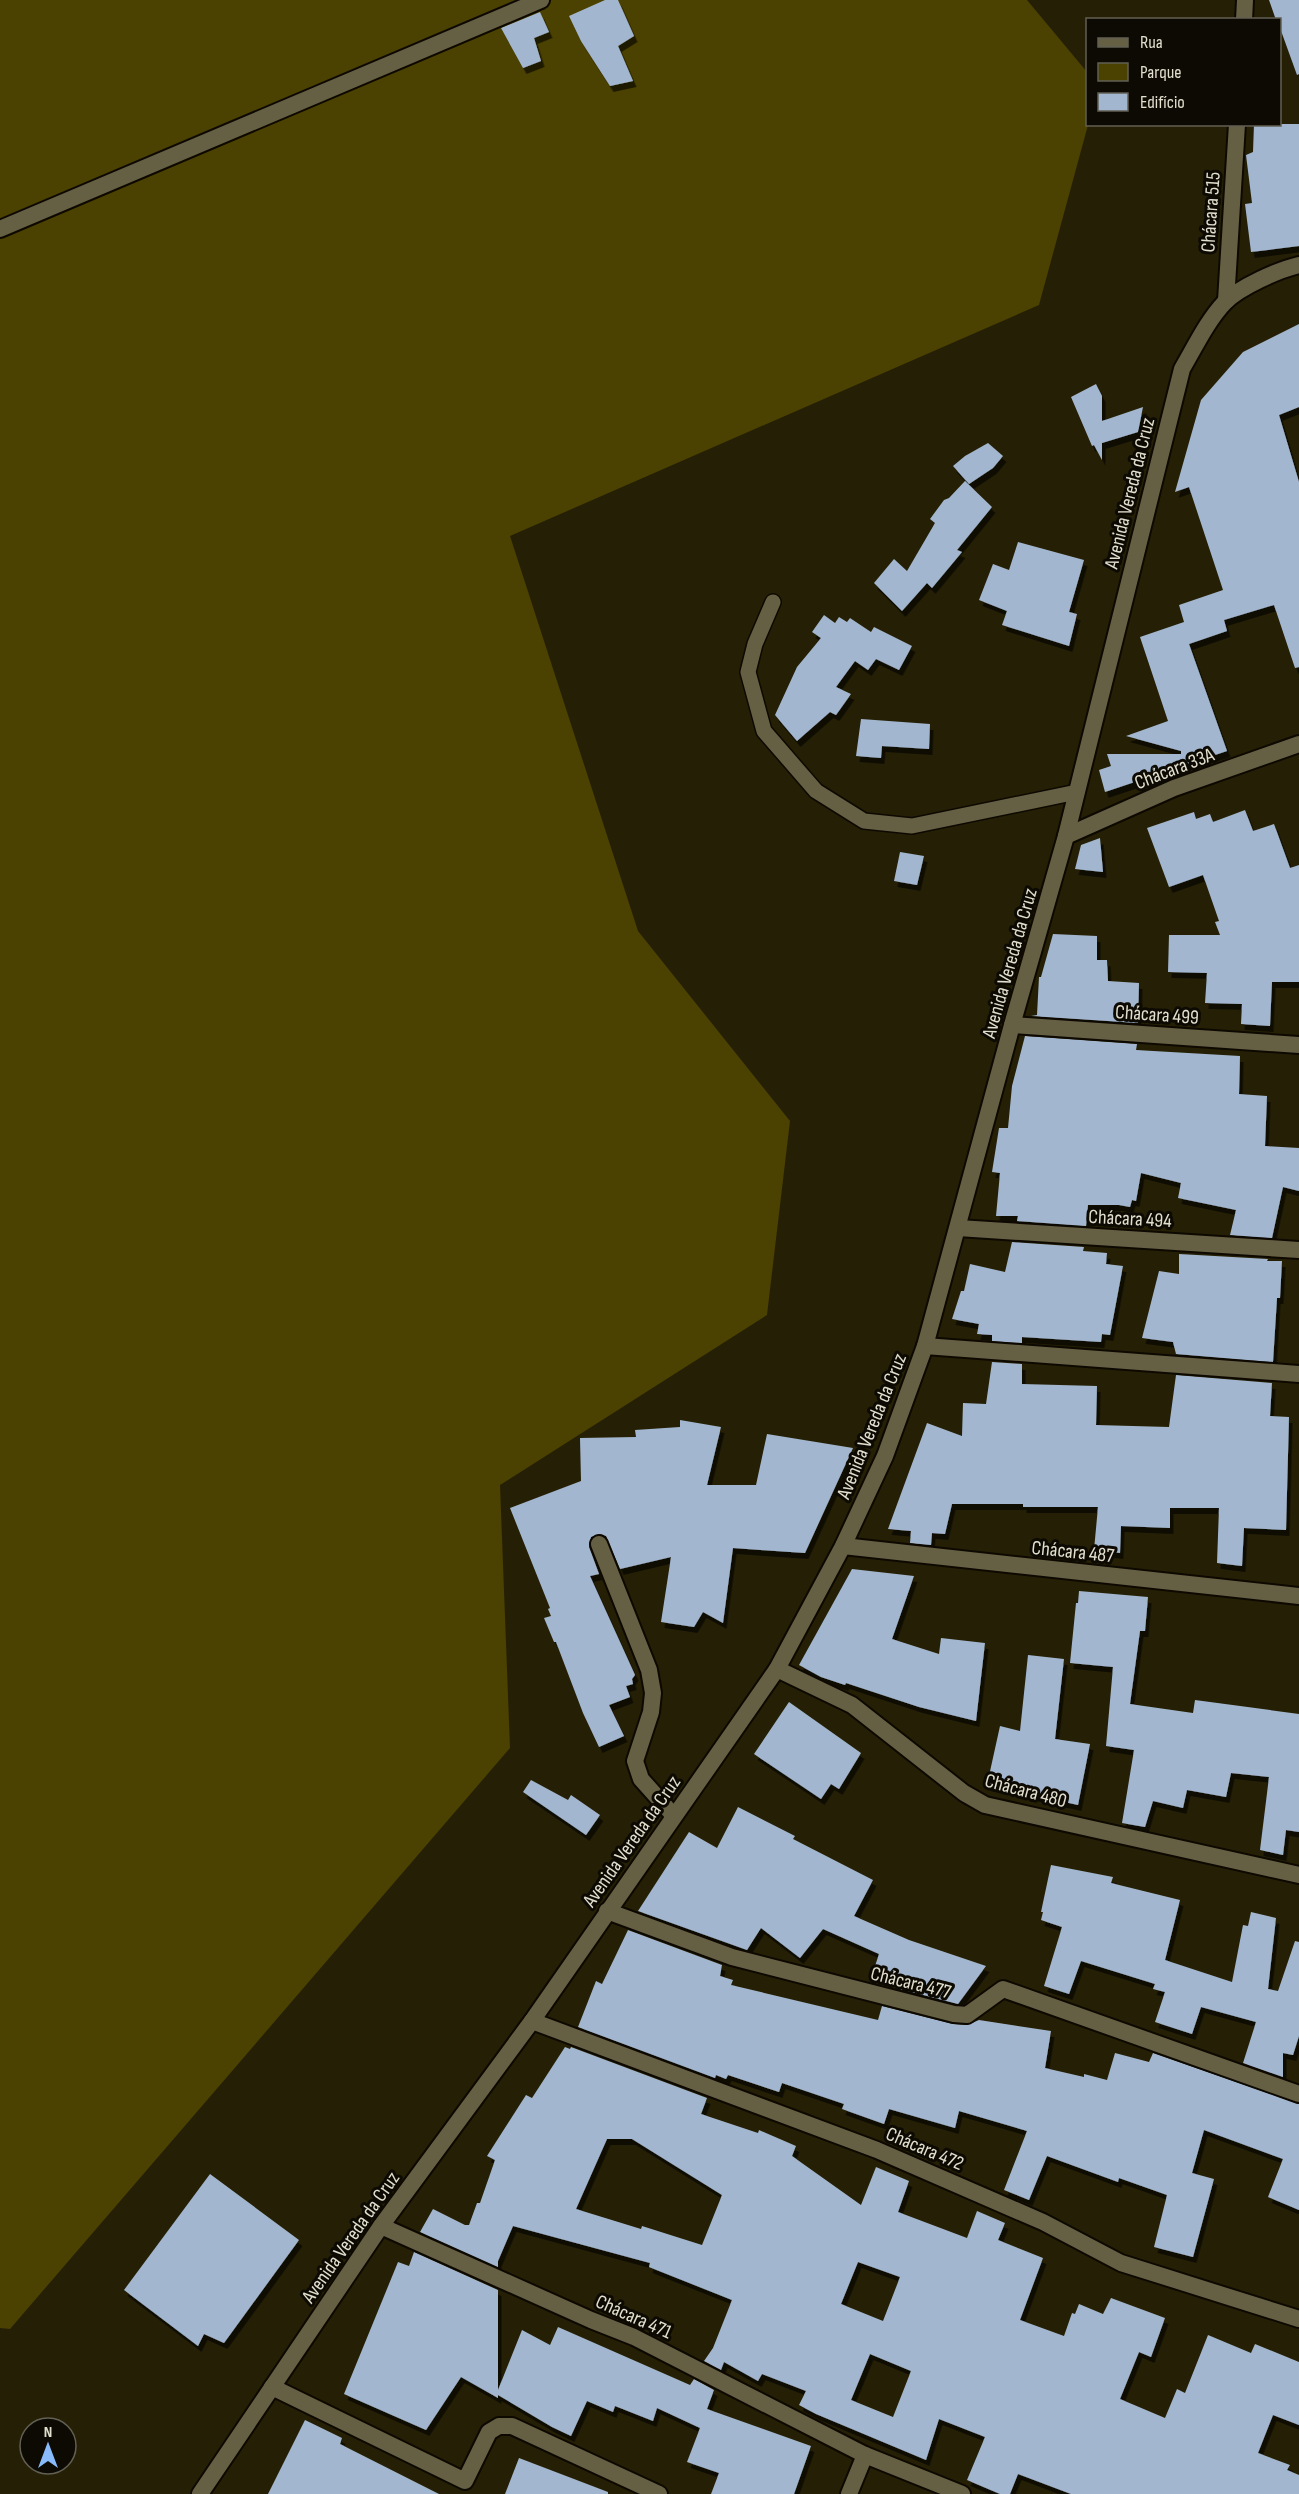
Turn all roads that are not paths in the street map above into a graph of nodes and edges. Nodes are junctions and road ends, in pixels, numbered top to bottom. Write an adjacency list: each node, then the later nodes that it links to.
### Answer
1 (541, 0): 5 (street)
2 (1245, 0): 3 (street)
3 (1244, 18)
4 (1237, 126): 7 (street, Chácara 515)
5 (0, 229)
6 (1299, 265): 7 (street, Avenida Vereda da Cruz)
7 (1226, 302): 10 (street, Avenida Vereda da Cruz)
8 (773, 602): 10 (lane)
9 (1299, 744): 11 (street, Chácara 33A)
10 (1077, 792): 11 (street, Avenida Vereda da Cruz)
11 (1066, 836): 12 (street, Avenida Vereda da Cruz)
12 (1012, 1025): 13 (street, Chácara 499); 14 (street, Avenida Vereda da Cruz)
13 (1299, 1045)
14 (958, 1228): 15 (street, Chácara 494); 16 (street, Avenida Vereda da Cruz)
15 (1299, 1250)
16 (925, 1346): 17 (street); 19 (street, Avenida Vereda da Cruz)
17 (1299, 1374)
18 (599, 1544): 22 (street)
19 (843, 1546): 20 (street, Chácara 487); 21 (street, Avenida Vereda da Cruz)
20 (1299, 1596)
21 (777, 1669): 22 (street, Avenida Vereda da Cruz); 23 (street, Chácara 480)
22 (674, 1816): 24 (street, Avenida Vereda da Cruz)
23 (1299, 1875)
24 (607, 1911): 25 (street, Avenida Vereda da Cruz); 26 (street, Chácara 477)
25 (532, 2020): 27 (street, Avenida Vereda da Cruz); 28 (street, Chácara 472)
26 (1299, 2094)
27 (381, 2226): 29 (street, Avenida Vereda da Cruz); 30 (street, Chácara 471)
28 (1299, 2319)
29 (272, 2387): 31 (street); 32 (street, Avenida Vereda da Cruz)
30 (865, 2455): 34 (street); 35 (street, Chácara 471)
31 (462, 2488): 33 (street)
32 (200, 2494)
33 (659, 2494)
34 (849, 2494)
35 (962, 2494)

